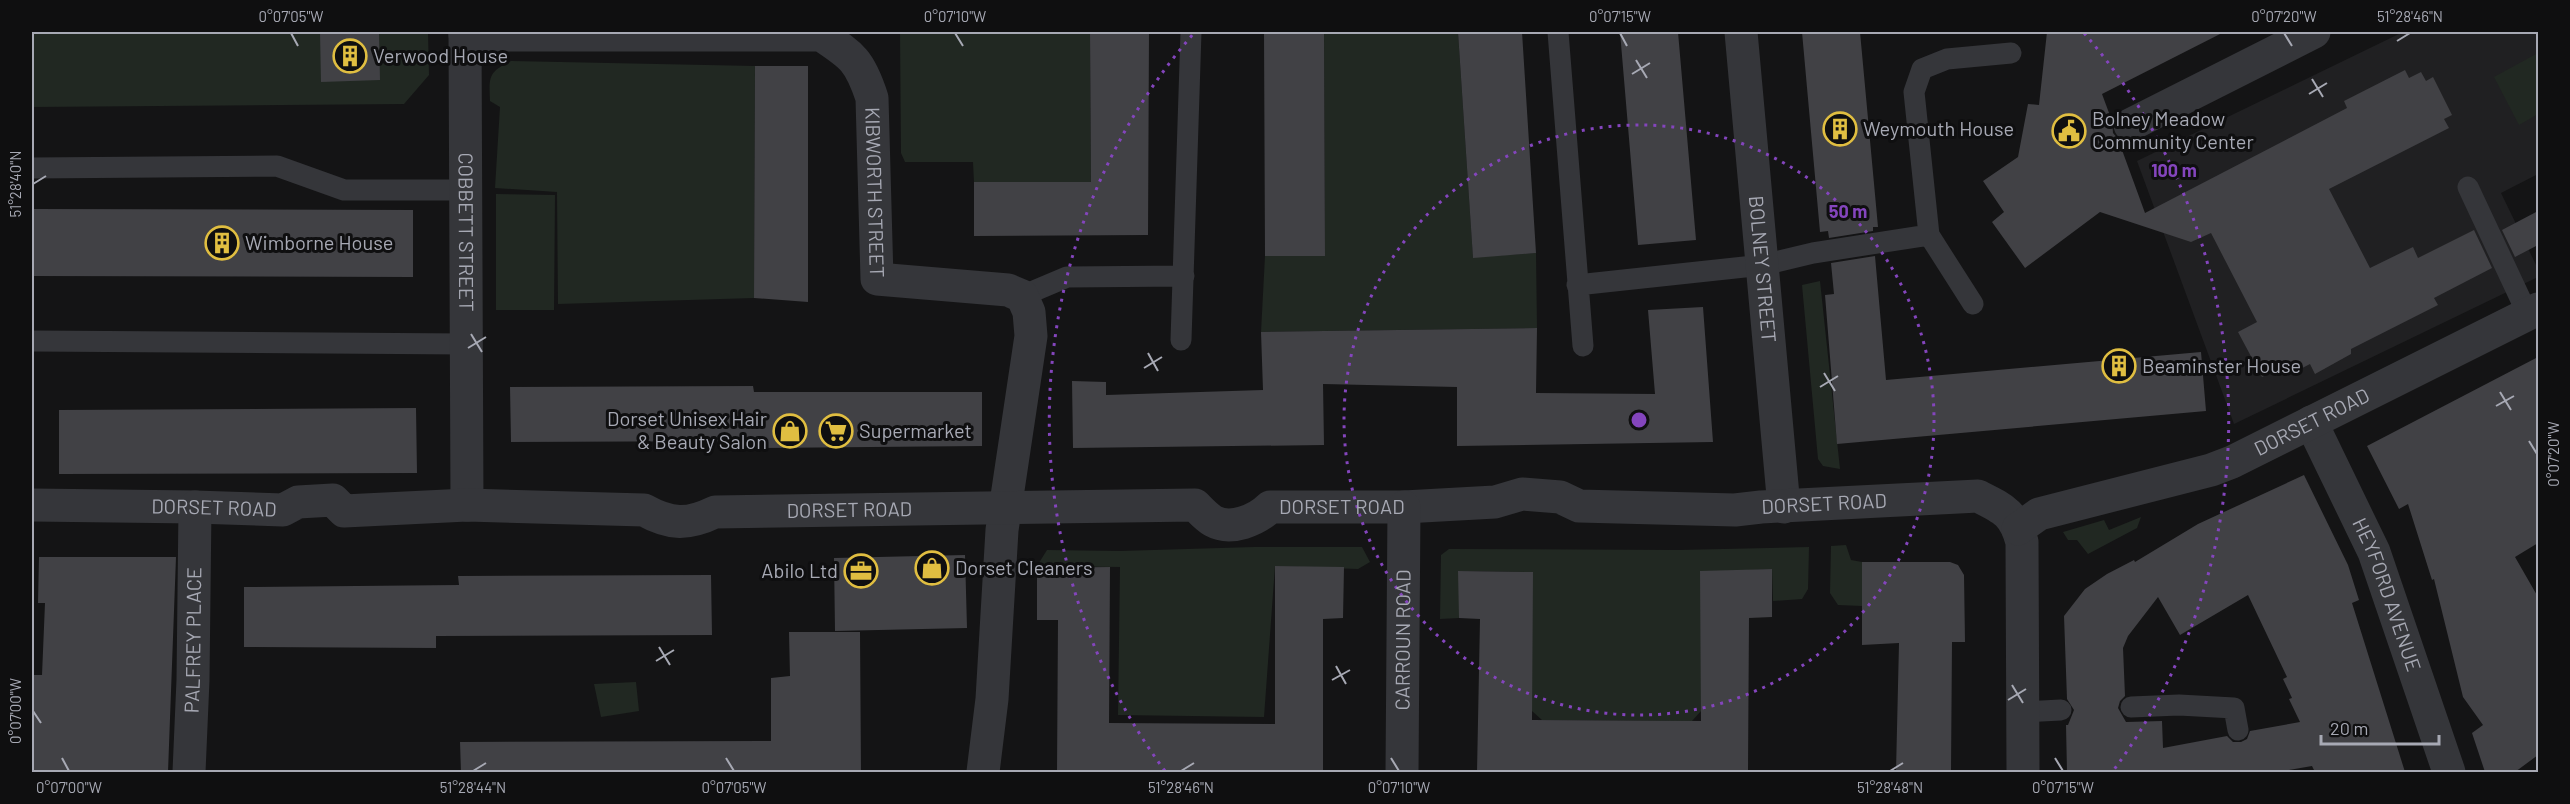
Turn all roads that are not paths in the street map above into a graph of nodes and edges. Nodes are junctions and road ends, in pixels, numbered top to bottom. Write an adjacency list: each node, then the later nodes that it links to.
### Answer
1 (1191, 32): 13 (lane)
2 (1558, 32): 14 (lane)
3 (1741, 32): 12 (street, BOLNEY STREET)
4 (2314, 32): 7 (street)
5 (465, 33): 10 (street, COBBETT STREET); 15 (street, KIBWORTH STREET)
6 (2011, 54): 11 (lane)
7 (2130, 125)
8 (32, 168): 10 (lane)
9 (2468, 187): 17 (lane)
10 (466, 190): 20 (street, COBBETT STREET)
11 (1929, 235): 12 (lane); 16 (lane)
12 (1763, 265): 14 (lane); 28 (street, BOLNEY STREET)
13 (1184, 276): 15 (lane); 18 (lane)
14 (1577, 285): 21 (lane)
15 (1022, 296): 26 (street)
16 (1973, 304)
17 (2533, 312): 22 (street, DORSET ROAD)
18 (1181, 340)
19 (32, 341): 20 (lane)
20 (466, 345): 23 (street, COBBETT STREET)
21 (1583, 346)
22 (2311, 422): 29 (street, DORSET ROAD); 38 (street, HEYFORD AVENUE)
23 (467, 505): 25 (street, DORSET ROAD); 26 (street, DORSET ROAD)
24 (32, 506): 25 (street, DORSET ROAD)
25 (195, 507): 34 (street, PALFREY PLACE)
26 (1005, 507): 27 (street, DORSET ROAD); 35 (street)
27 (1404, 507): 28 (street, DORSET ROAD); 36 (street, CARROUN ROAD)
28 (1784, 507): 29 (street, DORSET ROAD)
29 (2018, 529): 32 (street)
30 (2131, 707): 33 (lane)
31 (2061, 710): 32 (lane)
32 (2022, 711): 37 (street)
33 (2238, 730)
34 (189, 772)
35 (983, 772)
36 (1402, 772)
37 (2023, 772)
38 (2449, 772)

